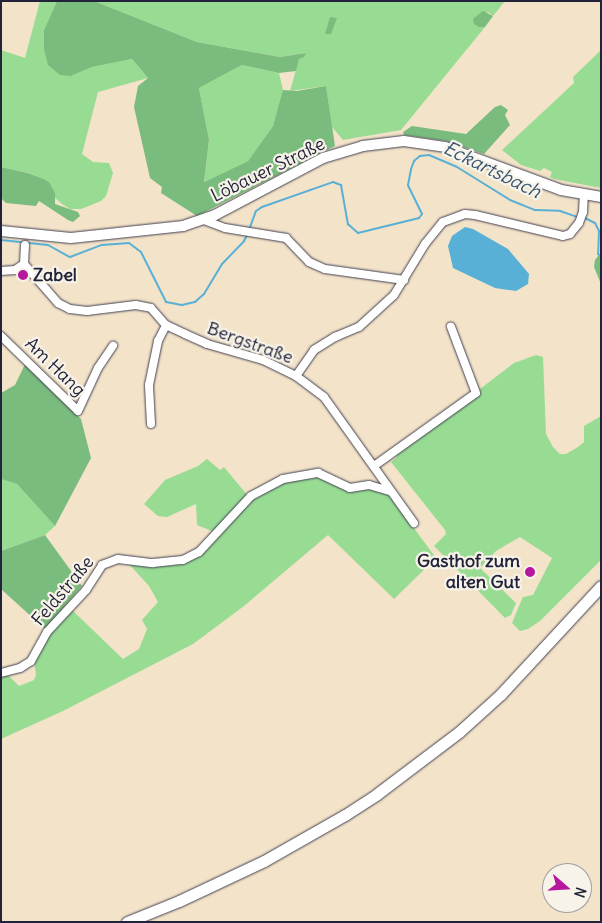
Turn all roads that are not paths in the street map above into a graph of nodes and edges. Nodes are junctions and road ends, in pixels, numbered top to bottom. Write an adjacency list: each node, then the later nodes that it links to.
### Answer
1 (584, 195): 2 (main road, Löbauer Straße); 3 (main road, Löbauer Straße); 8 (street)
2 (601, 197)
3 (204, 220): 5 (main road, Löbauer Straße); 8 (street)
4 (1, 230): 5 (main road, Löbauer Straße)
5 (26, 239): 6 (street)
6 (24, 264): 7 (street); 9 (street, Bergstraße)
7 (1, 271)
8 (404, 280): 13 (street)
9 (166, 325): 13 (street, Bergstraße); 14 (street)
10 (451, 327): 15 (street)
11 (1, 336): 12 (street, Am Hang)
12 (113, 346)
13 (296, 376): 15 (street, Bergstraße)
14 (151, 424)
15 (376, 469): 16 (street); 17 (street, Bergstraße)
16 (369, 485): 17 (street, Feldstraße); 20 (street, Feldstraße)
17 (390, 491): 18 (street, Bergstraße)
18 (414, 524)
19 (601, 586): 21 (highway)
20 (1, 673)
21 (127, 922)

